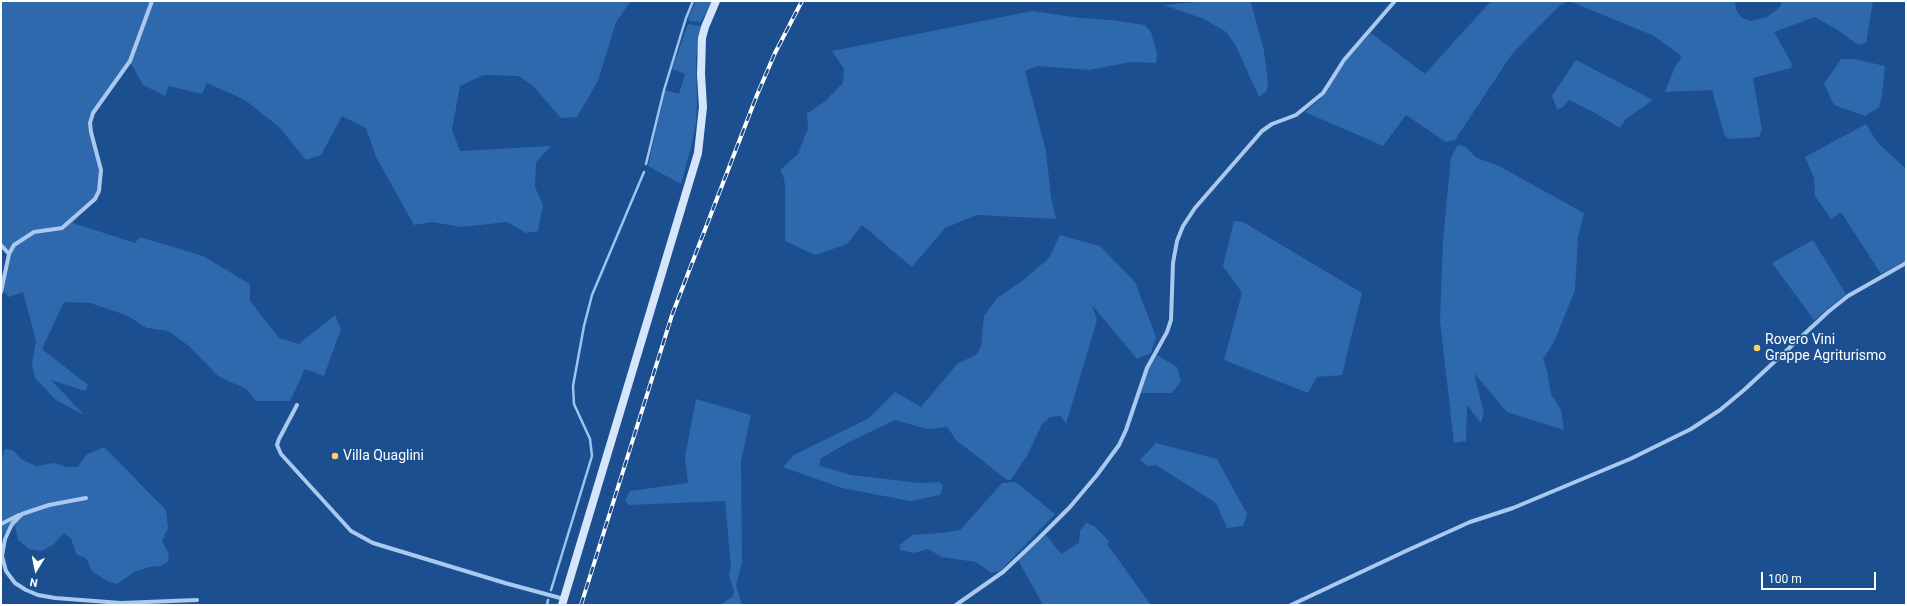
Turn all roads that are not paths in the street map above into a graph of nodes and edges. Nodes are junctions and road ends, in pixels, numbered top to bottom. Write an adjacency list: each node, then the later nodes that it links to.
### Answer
1 (152, 1): 5 (street)
2 (716, 1): 13 (street)
3 (1395, 1): 14 (street)
4 (1, 245): 5 (street)
5 (9, 254): 7 (street)
6 (1906, 264): 15 (street)
7 (1, 292)
8 (297, 406): 13 (street)
9 (86, 498): 10 (street)
10 (22, 514): 11 (street); 12 (street)
11 (1, 524)
12 (197, 600)
13 (563, 602)
14 (956, 605)
15 (1291, 605)

